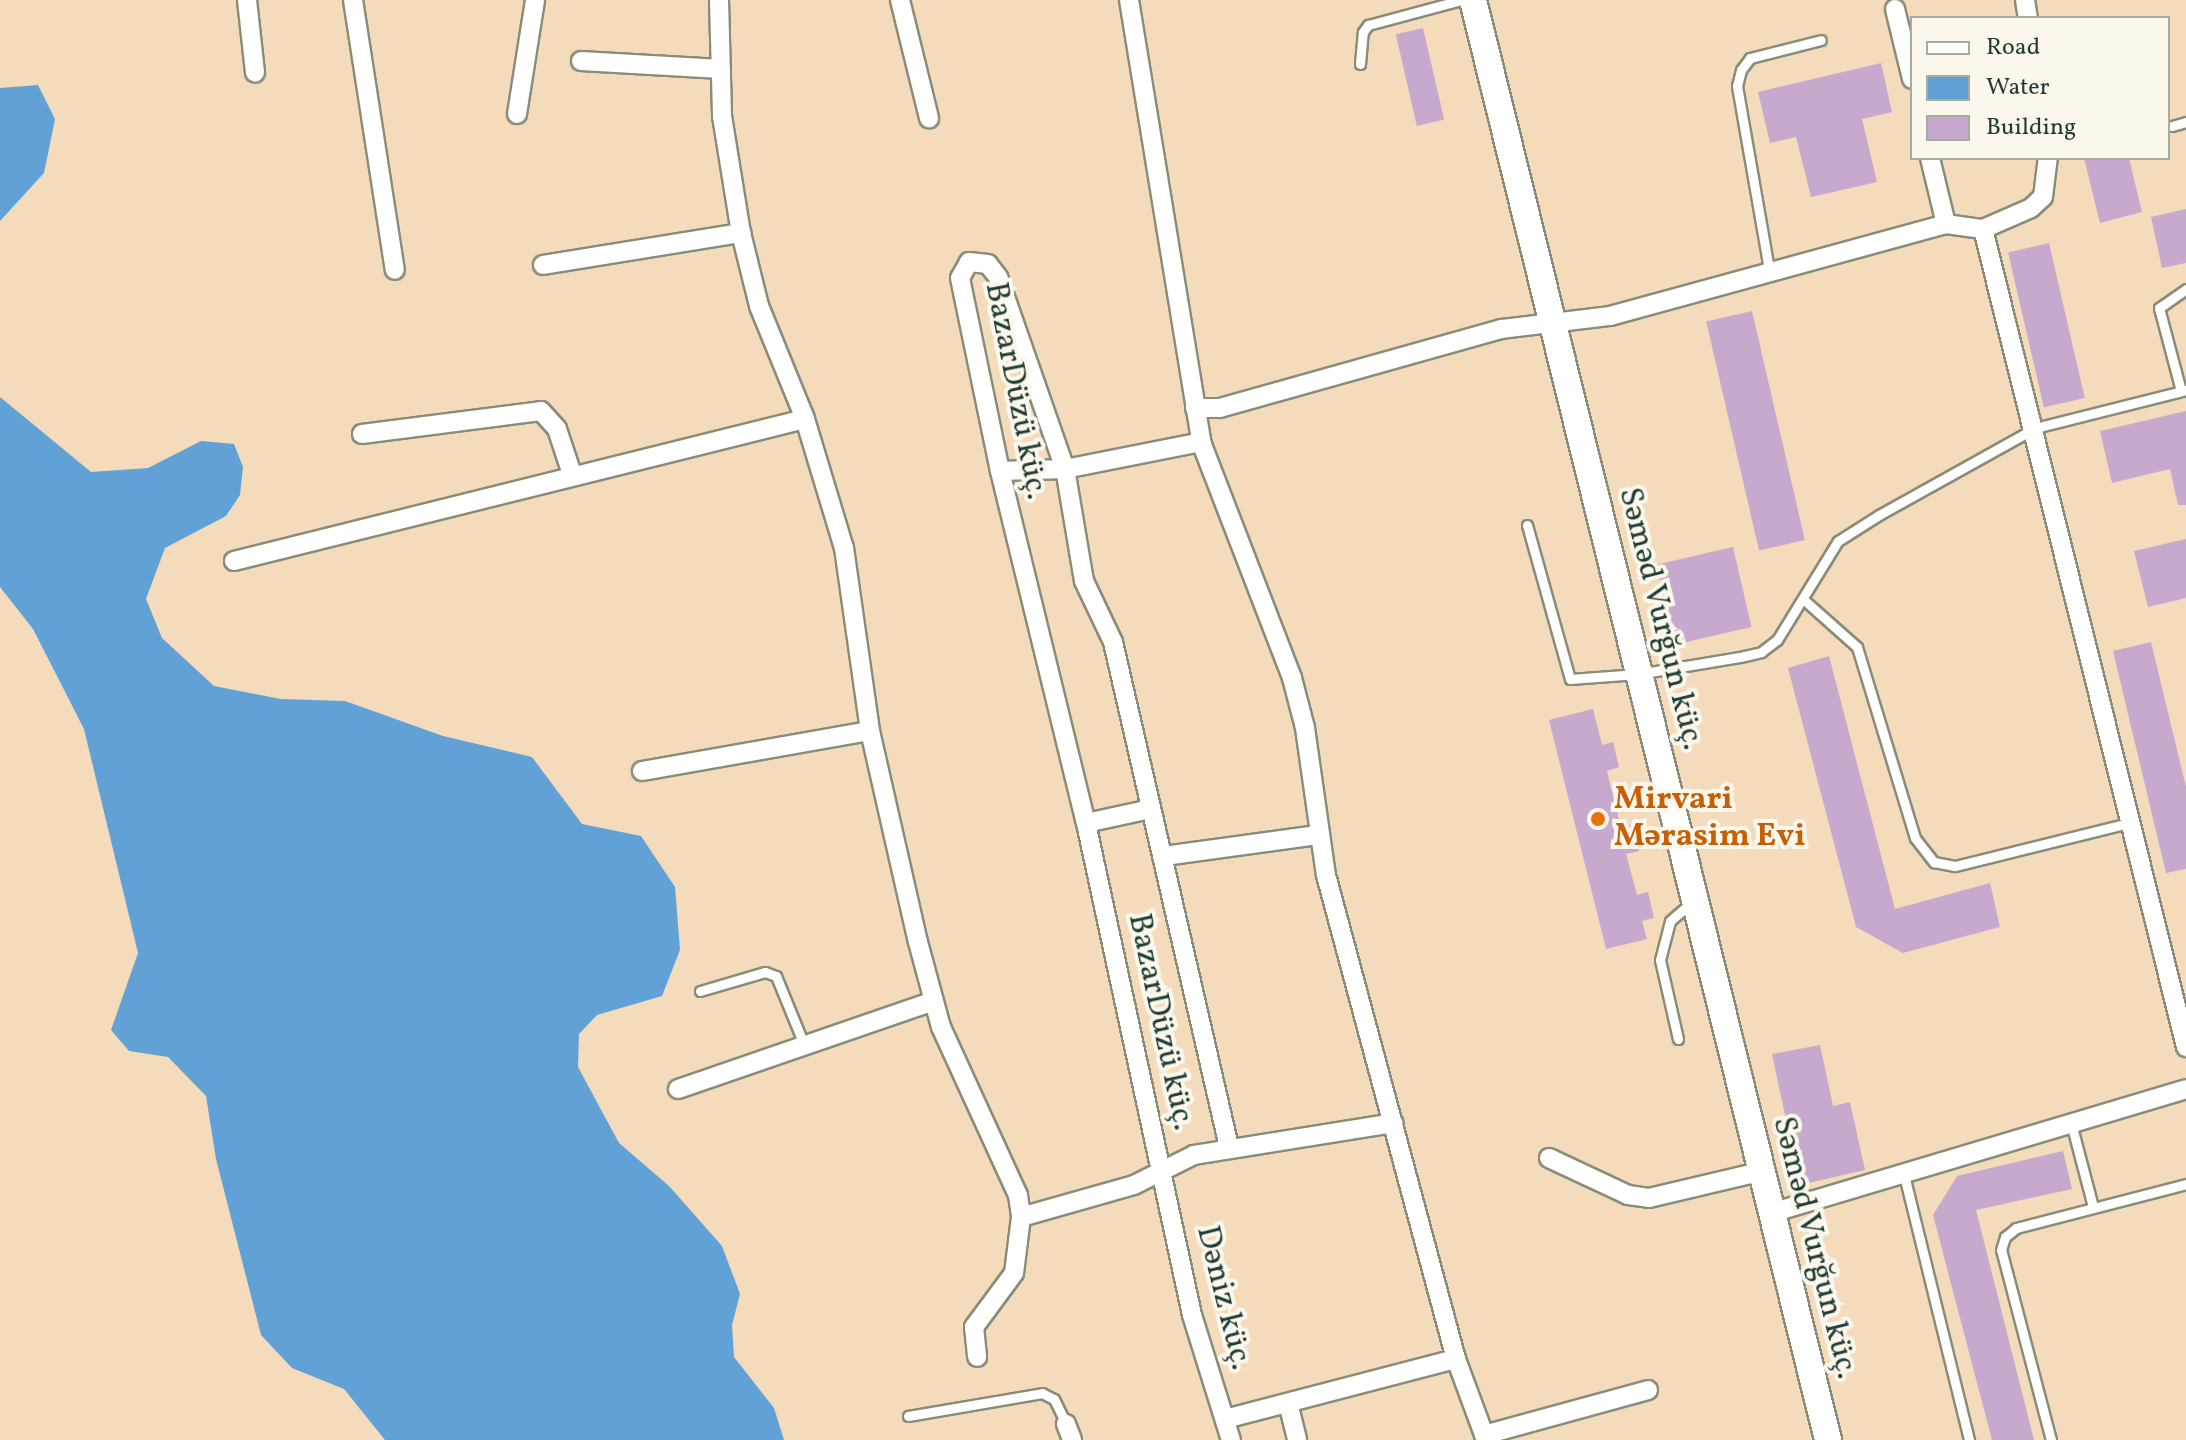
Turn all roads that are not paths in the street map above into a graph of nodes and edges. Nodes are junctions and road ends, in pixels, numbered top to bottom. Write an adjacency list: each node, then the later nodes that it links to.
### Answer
1 (247, 0): 15 (street)
2 (353, 0): 26 (street)
3 (535, 0): 16 (street)
4 (719, 0): 13 (street)
5 (900, 0): 17 (street)
6 (1129, 0): 31 (street)
7 (1461, 0): 12 (lane)
8 (1473, 0): 29 (main road, Səməd Vurğun küç.)
9 (1895, 9): 14 (street)
10 (1821, 40): 27 (lane)
11 (581, 61): 13 (street)
12 (1360, 64)
13 (721, 69): 24 (street)
14 (1910, 71)
15 (255, 73)
16 (517, 114)
17 (929, 118)
18 (2186, 122): 19 (lane)
19 (2172, 126)
20 (1930, 160): 22 (street)
21 (2048, 160): 23 (street)
22 (1946, 224): 23 (street); 27 (street)
23 (1983, 229): 33 (street)
24 (741, 233): 25 (street); 32 (street)
25 (543, 265)
26 (395, 270)
27 (1770, 275): 29 (street)
28 (2186, 289): 30 (lane)
29 (1552, 323): 31 (street); 42 (main road, Səməd Vurğun küç.)
30 (2184, 391): 33 (lane)
31 (1195, 408): 35 (street)
32 (805, 419): 38 (street); 43 (street)
33 (2035, 428): 41 (lane); 47 (street)
34 (362, 434): 38 (street)
35 (1201, 442): 36 (street); 48 (street)
36 (1065, 469): 37 (street); 37 (street, BazarDüzü küç.); 45 (street, BazarDüzü küç.)
37 (1000, 471): 46 (street, BazarDüzü küç.)
38 (572, 474): 40 (street)
39 (1527, 525): 42 (lane)
40 (234, 561)
41 (1803, 599): 42 (lane); 47 (lane)
42 (1638, 674): 50 (main road, Səməd Vurğun küç.)
43 (870, 731): 44 (street); 52 (street)
44 (642, 771)
45 (1151, 809): 46 (street); 49 (street, BazarDüzü küç.)
46 (1086, 823): 62 (street, BazarDüzü küç.)
47 (2129, 823): 55 (street)
48 (1318, 835): 49 (street); 58 (street)
49 (1164, 856): 60 (street, BazarDüzü küç.)
50 (1694, 901): 53 (lane); 63 (main road, Səməd Vurğun küç.)
51 (700, 991): 54 (lane)
52 (933, 1001): 54 (street); 68 (street)
53 (1678, 1039)
54 (803, 1042): 56 (street)
55 (2186, 1047)
56 (678, 1089)
57 (2186, 1089): 59 (street)
58 (1393, 1123): 60 (street); 70 (street)
59 (2071, 1123): 64 (street); 66 (lane)
60 (1229, 1147): 62 (street)
61 (1549, 1158): 63 (street)
62 (1161, 1170): 68 (street); 74 (street, Dəniz küç.)
63 (1759, 1172): 67 (main road, Səməd Vurğun küç.)
64 (1904, 1175): 67 (street); 80 (lane)
65 (2186, 1184): 66 (lane)
66 (2093, 1207): 81 (lane)
67 (1771, 1213): 79 (main road, Səməd Vurğun küç.)
68 (1021, 1217): 69 (street)
69 (977, 1357)
70 (1456, 1359): 72 (street); 76 (street)
71 (1648, 1390): 76 (street)
72 (1288, 1403): 74 (street); 78 (street)
73 (908, 1416): 75 (lane)
74 (1225, 1419): 77 (street, Dəniz küç.)
75 (1069, 1432)
76 (1485, 1437)
77 (1231, 1440)
78 (1297, 1440)
79 (1828, 1440)
80 (1969, 1440)
81 (2051, 1440)

